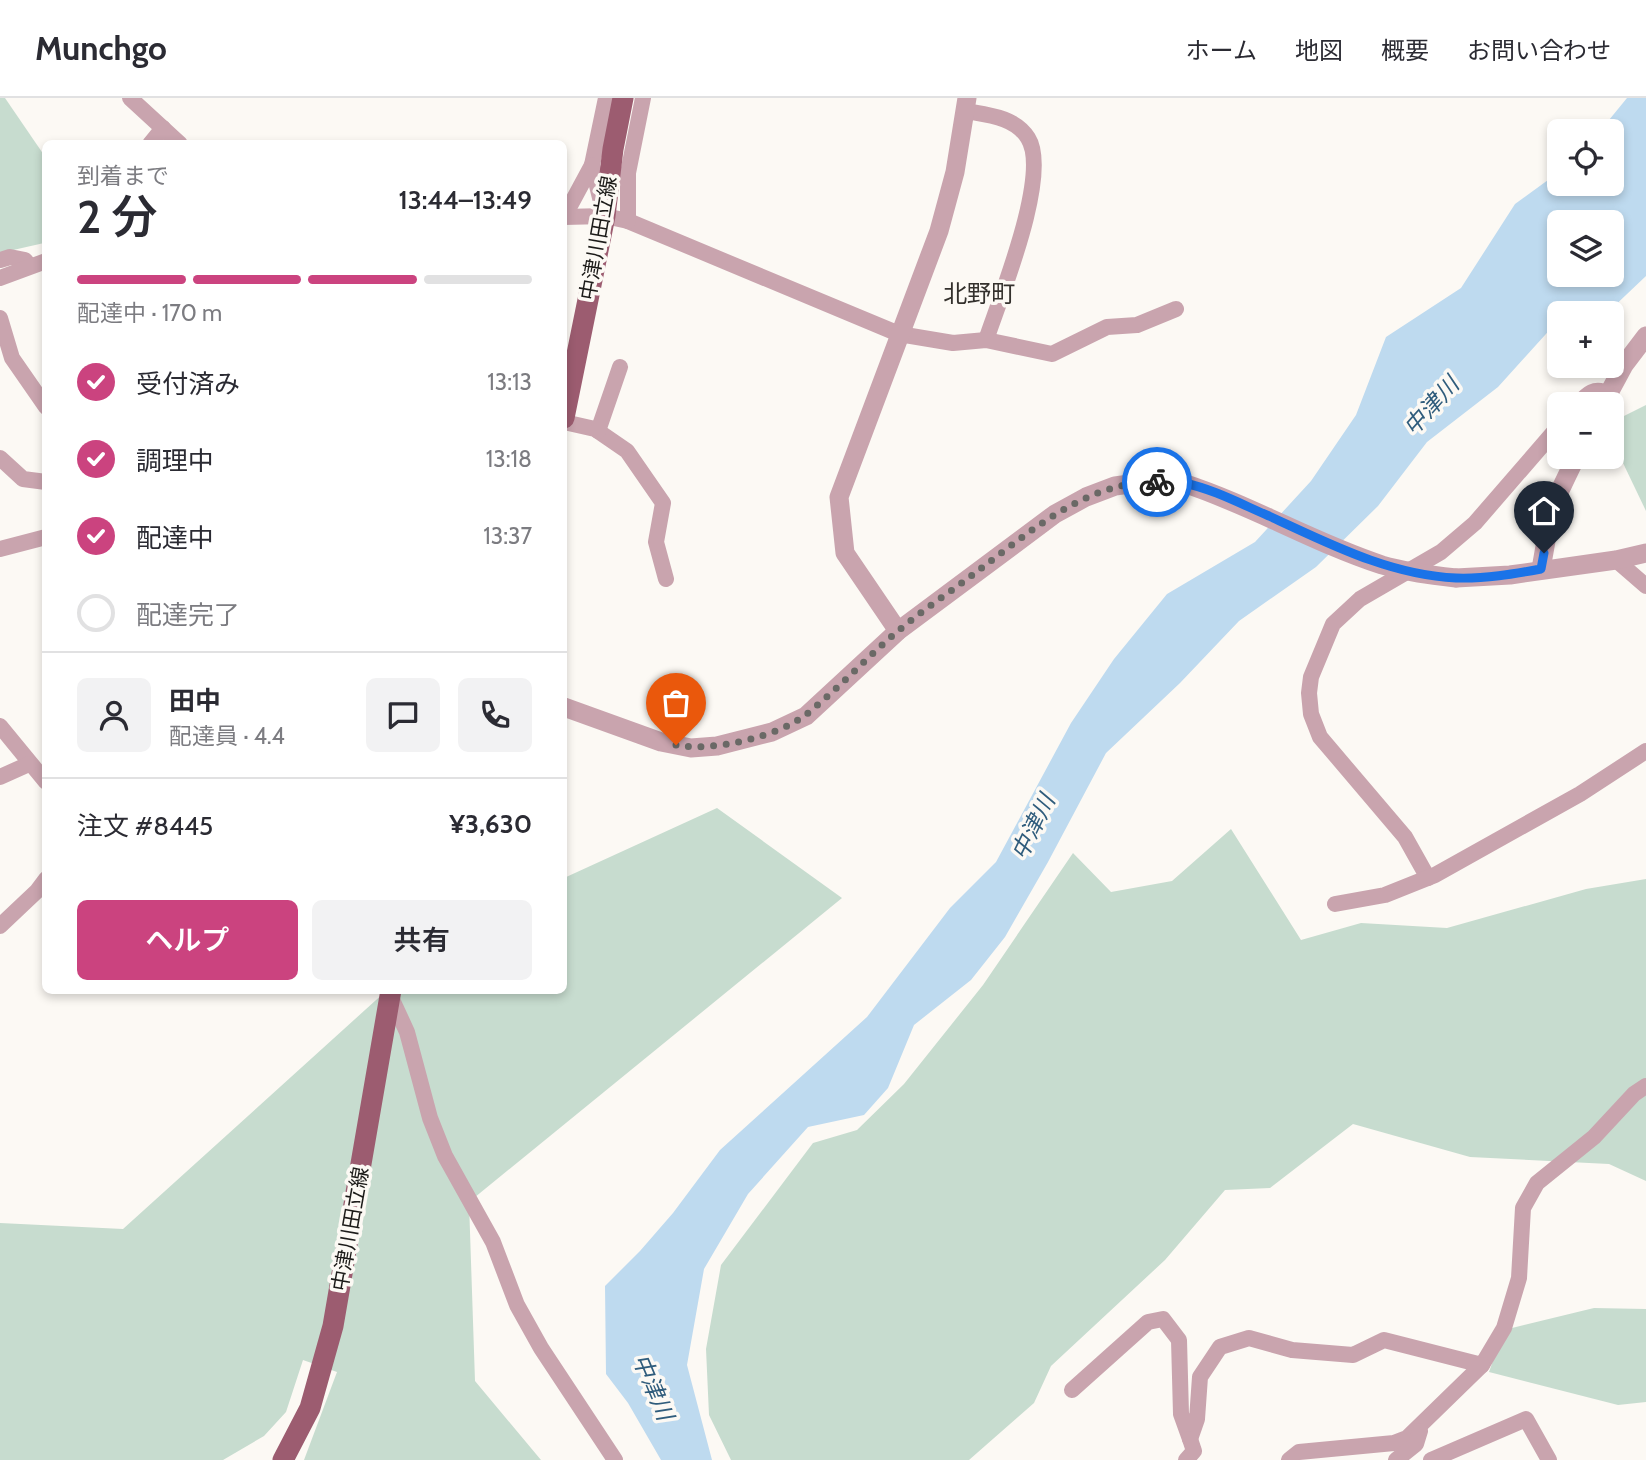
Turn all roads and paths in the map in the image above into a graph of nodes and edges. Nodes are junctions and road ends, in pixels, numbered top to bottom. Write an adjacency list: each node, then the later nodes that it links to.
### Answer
1 (130, 98): 6 (street)
2 (607, 98): 9 (street)
3 (623, 98): 11 (main road, 中津川田立線)
4 (643, 98): 13 (street)
5 (966, 105): 19 (street); 21 (street)
6 (163, 128): 7 (street); 8 (street)
7 (153, 140)
8 (176, 140)
9 (592, 165): 10 (street); 11 (street)
10 (567, 211)
11 (604, 216): 12 (street); 13 (street); 25 (main road, 中津川田立線)
12 (567, 217)
13 (628, 221): 19 (street)
14 (0, 260): 15 (street)
15 (41, 266): 16 (street)
16 (0, 278)
17 (1176, 309): 21 (street)
18 (0, 318): 24 (street)
19 (899, 334): 21 (street); 39 (street)
20 (1646, 336): 23 (street)
21 (986, 340)
22 (620, 367): 27 (street)
23 (1609, 392)
24 (42, 401)
25 (567, 405)
26 (567, 421): 27 (street)
27 (597, 430): 37 (street)
28 (1547, 440): 46 (street)
29 (0, 458): 31 (street)
30 (1570, 469): 36 (street)
31 (42, 481)
32 (42, 538): 33 (street)
33 (0, 549)
34 (1646, 553): 35 (street)
35 (1616, 560): 36 (street); 38 (street)
36 (1541, 569): 39 (street, bridge)
37 (666, 579)
38 (1646, 586)
39 (898, 631): 40 (street)
40 (567, 708)
41 (0, 726): 43 (street)
42 (1646, 751): 46 (street)
43 (29, 764): 44 (street); 45 (street)
44 (0, 777)
45 (42, 778)
46 (1428, 878): 48 (street)
47 (42, 884): 49 (street)
48 (1335, 904)
49 (0, 926)
50 (390, 994): 57 (main road, 中津川田立線)
51 (391, 994): 58 (street)
52 (1646, 1086): 53 (street)
53 (1482, 1365): 55 (street); 56 (street)
54 (1072, 1390): 56 (street)
55 (1423, 1423): 60 (street); 61 (street)
56 (1190, 1439): 59 (street)
57 (283, 1460)
58 (615, 1460)
59 (1186, 1460)
60 (1289, 1460)
61 (1396, 1460)
62 (1431, 1460): 63 (street)
63 (1549, 1460)

